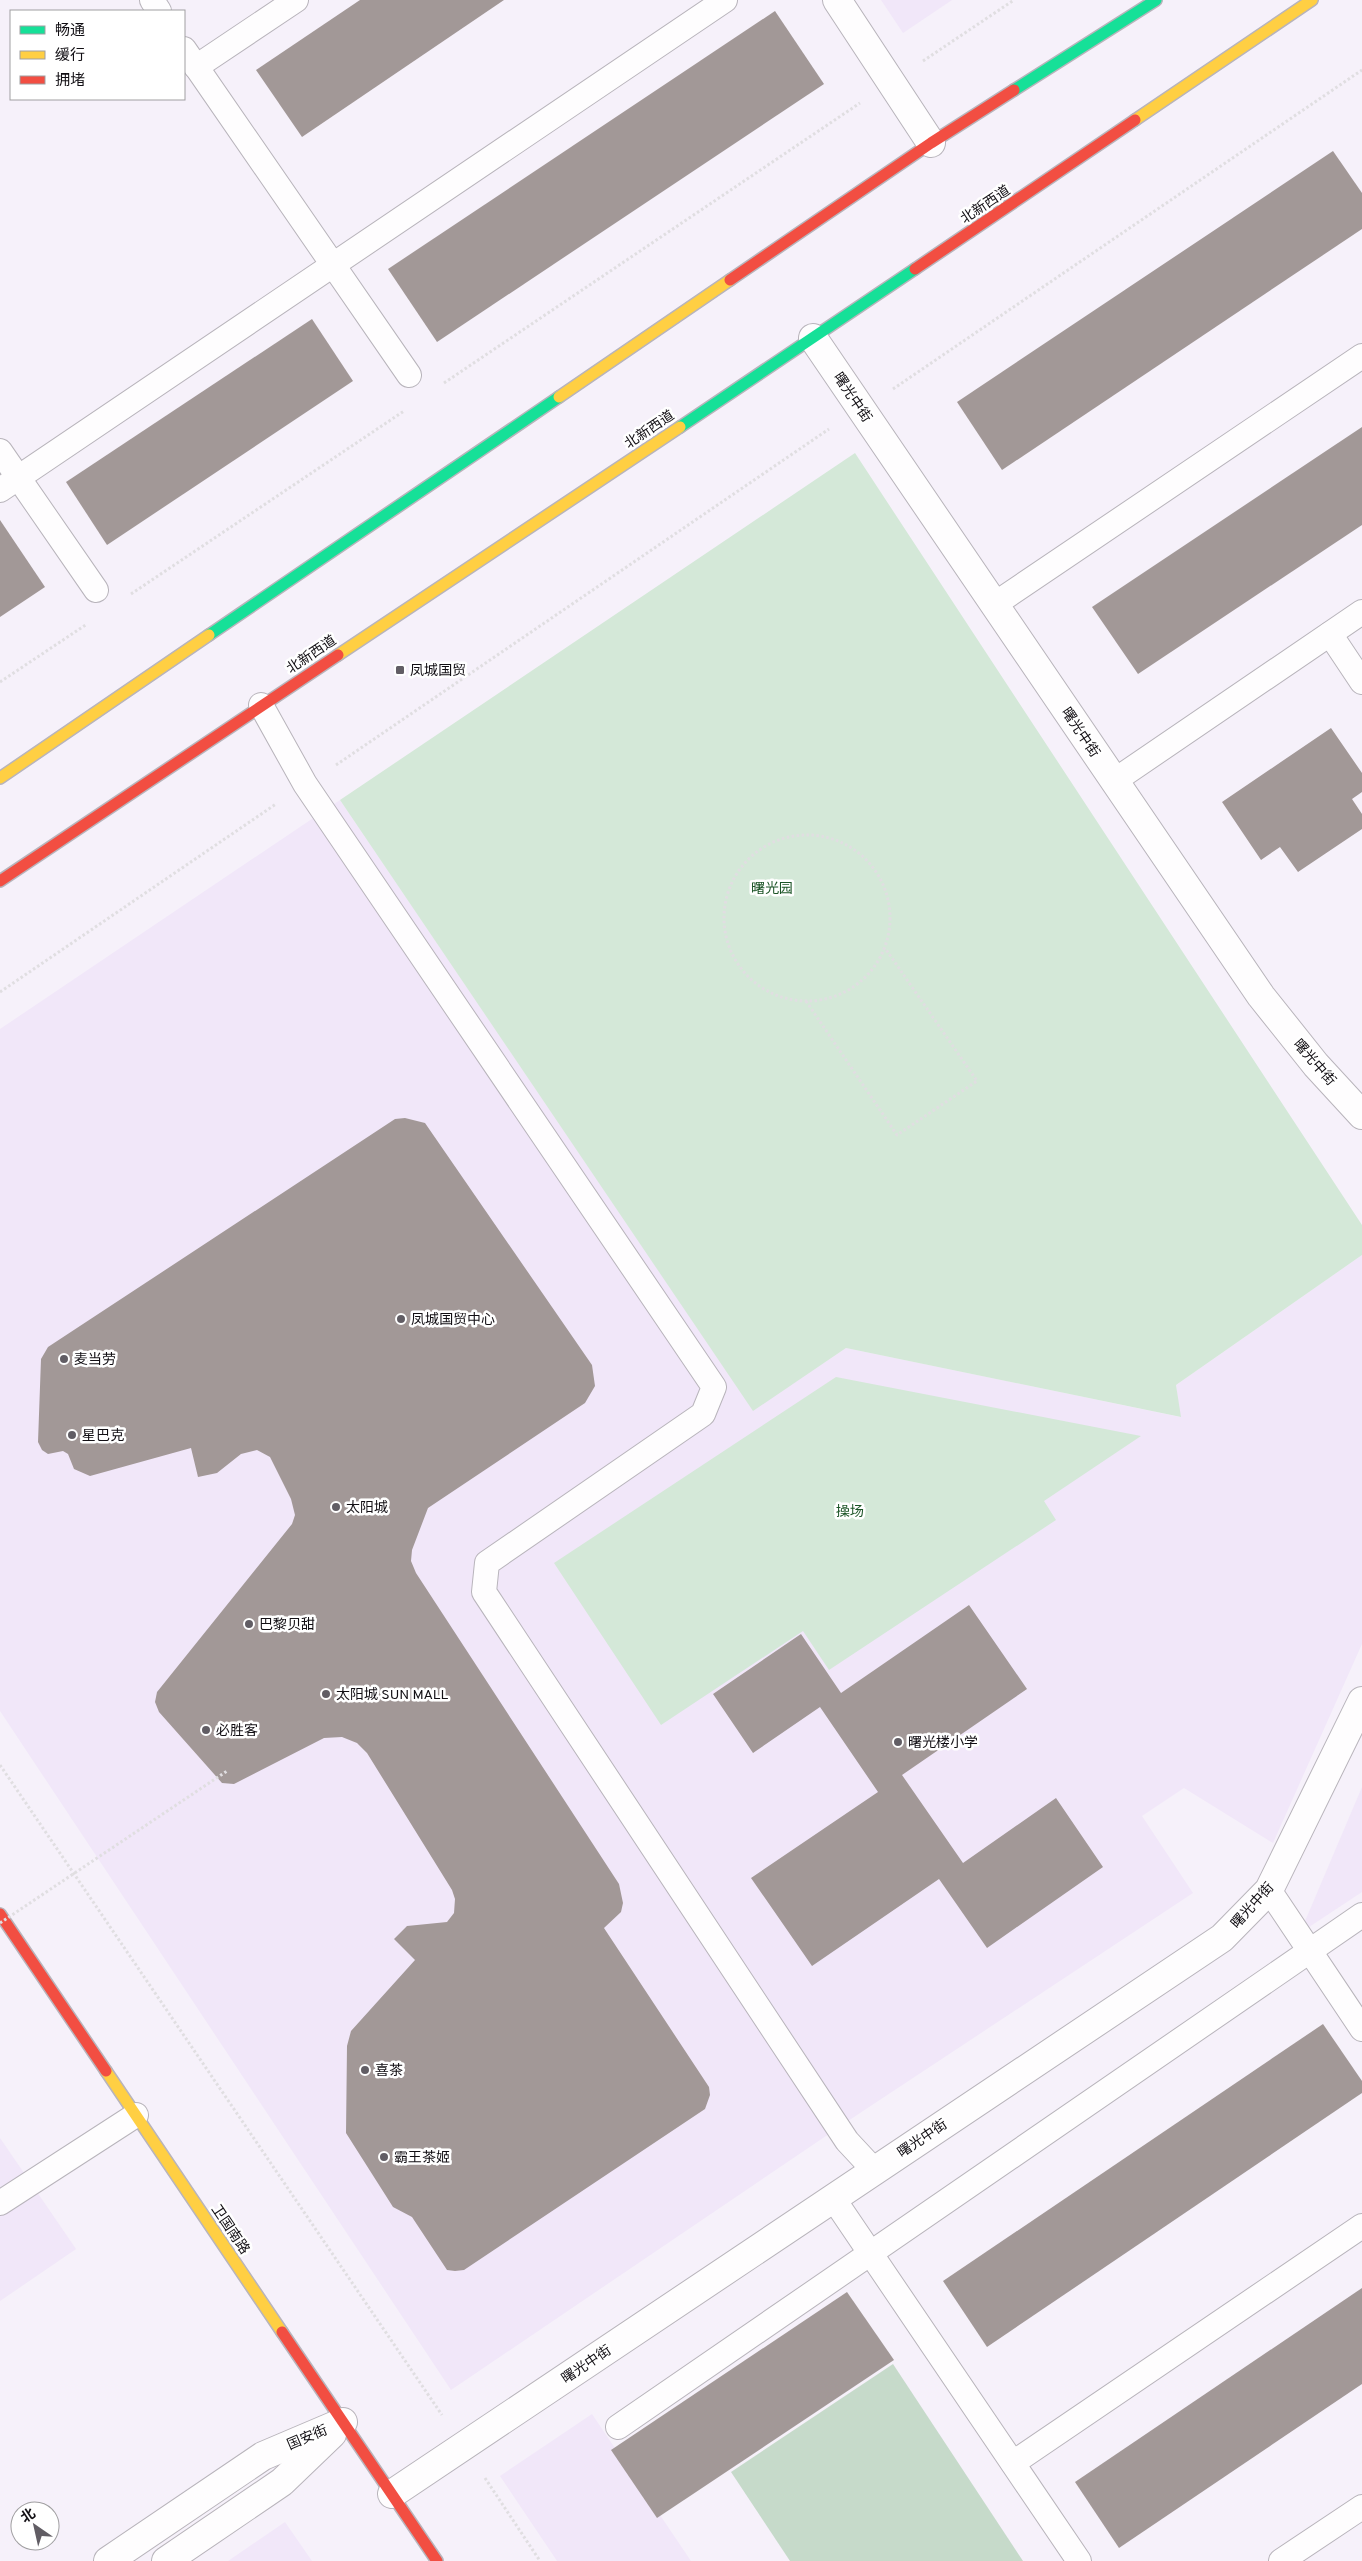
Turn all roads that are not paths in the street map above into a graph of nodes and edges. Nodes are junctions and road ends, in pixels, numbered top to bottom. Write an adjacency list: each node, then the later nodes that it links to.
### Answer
1 (296, 0): 6 (lane)
2 (725, 0): 8 (lane)
3 (837, 0): 7 (street)
4 (1156, 0): 7 (main road)
5 (1312, 0): 9 (main road, 北新西道)
6 (190, 58): 8 (lane)
7 (931, 143): 20 (main road)
8 (333, 265): 11 (lane); 13 (lane)
9 (813, 338): 15 (street, 曙光中街); 19 (main road, 北新西道)
10 (1362, 356): 15 (lane)
11 (410, 375)
12 (0, 451): 13 (lane)
13 (9, 484): 14 (lane)
14 (96, 590)
15 (995, 604): 21 (street, 曙光中街)
16 (1362, 612): 17 (lane)
17 (1330, 634): 18 (lane); 21 (lane)
18 (1362, 682)
19 (261, 705): 22 (main road, 北新西道); 31 (lane)
20 (0, 778)
21 (1114, 781): 23 (street, 曙光中街)
22 (0, 881)
23 (1362, 1115)
24 (1362, 1700): 25 (street, 曙光中街)
25 (1269, 1890): 28 (lane); 31 (street, 曙光中街)
26 (0, 1914): 30 (main road, 卫国南路)
27 (1362, 1915): 28 (lane)
28 (1308, 1951): 29 (lane); 35 (lane)
29 (1362, 2029)
30 (136, 2115): 33 (lane); 36 (main road, 卫国南路)
31 (874, 2170): 32 (street, 曙光中街)
32 (833, 2198): 35 (lane); 39 (street, 曙光中街)
33 (0, 2203)
34 (1362, 2226): 38 (lane)
35 (870, 2253): 37 (lane); 38 (lane)
36 (343, 2422): 39 (main road, 卫国南路); 41 (street, 国安街); 42 (street, 国安街)
37 (618, 2427)
38 (1013, 2463): 44 (lane)
39 (392, 2494): 43 (main road, 卫国南路)
40 (1362, 2507): 45 (lane)
41 (108, 2561)
42 (166, 2561)
43 (437, 2561)
44 (1079, 2561)
45 (1281, 2561)

